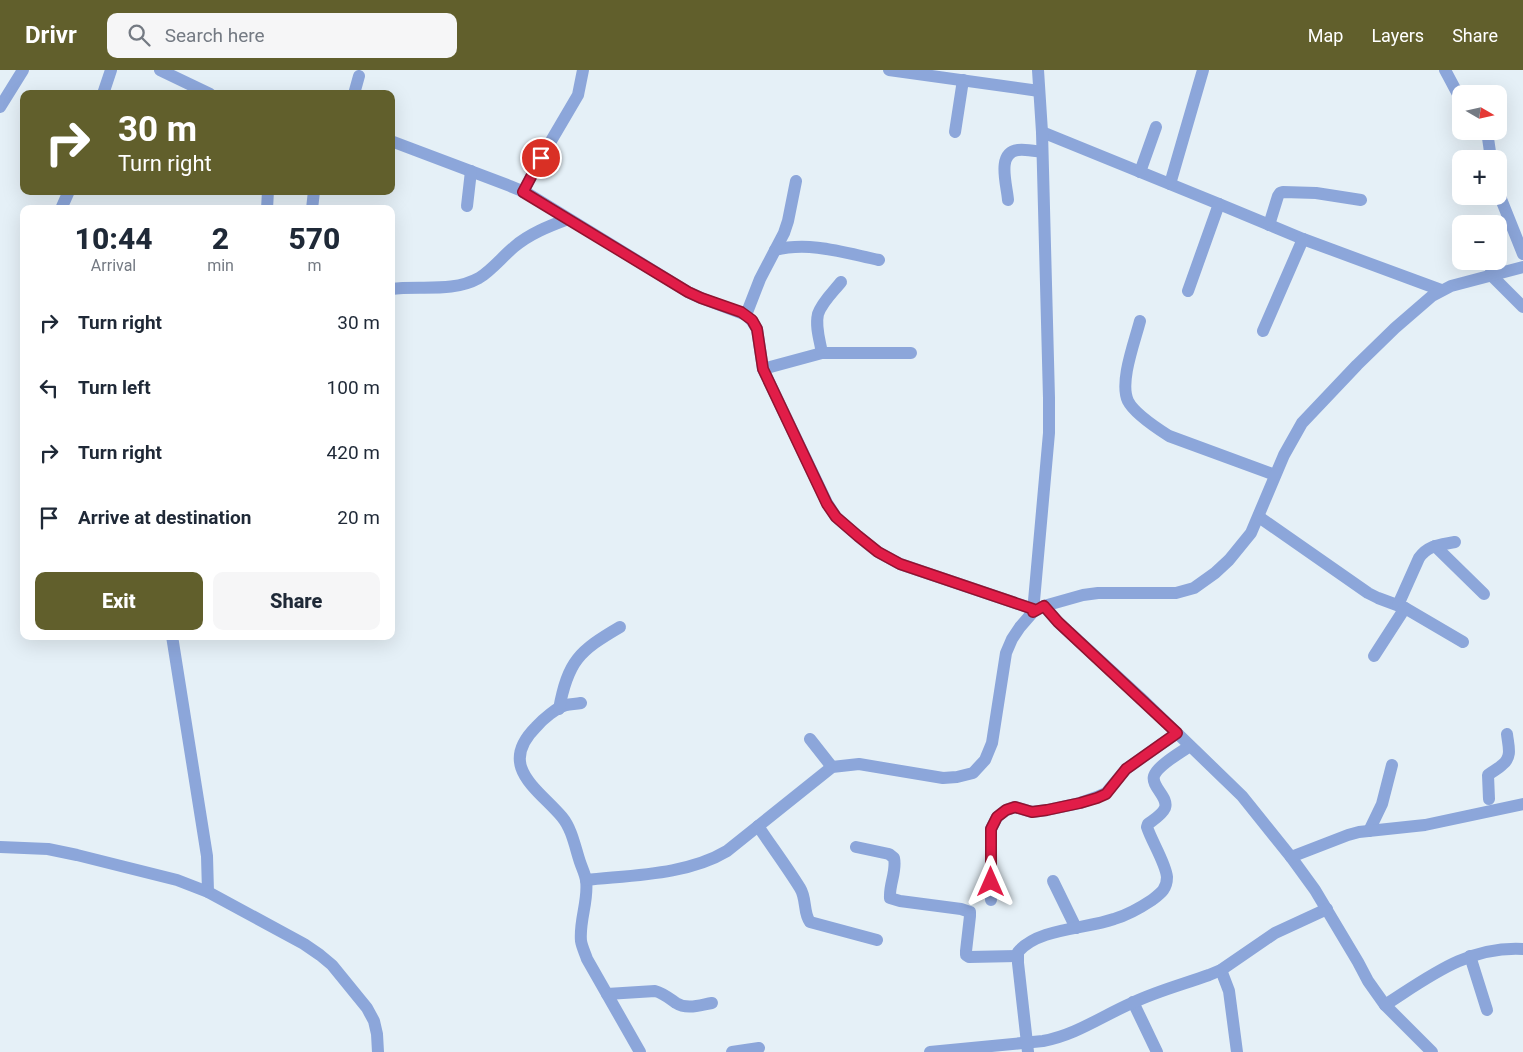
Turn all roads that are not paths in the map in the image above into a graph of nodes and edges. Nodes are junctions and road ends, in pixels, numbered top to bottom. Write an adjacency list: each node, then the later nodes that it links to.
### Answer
1 (23, 70): 16 (street)
2 (111, 70): 12 (street)
3 (160, 70): 13 (street)
4 (583, 70): 26 (street)
5 (889, 70): 10 (street)
6 (1038, 70): 15 (street)
7 (1203, 70): 25 (street)
8 (1444, 70): 11 (street)
9 (360, 76): 14 (street)
10 (963, 80): 15 (street); 18 (street)
11 (1452, 85)
12 (105, 90)
13 (202, 90)
14 (355, 90)
15 (1039, 91): 19 (street)
16 (0, 107)
17 (1156, 127): 23 (street)
18 (955, 132)
19 (1042, 132): 21 (street); 23 (street)
20 (395, 142): 22 (street)
21 (1042, 152): 27 (street); 57 (street)
22 (471, 171): 26 (street); 31 (street)
23 (1140, 172): 25 (street)
24 (796, 181): 35 (street)
25 (1170, 184): 29 (street)
26 (523, 192): 32 (street)
27 (1008, 200)
28 (1361, 200): 33 (street)
29 (1219, 204): 33 (street); 43 (street)
30 (1503, 205): 36 (street)
31 (468, 206)
32 (568, 219): 41 (street); 45 (street)
33 (1269, 225): 34 (street)
34 (1304, 239): 42 (street); 47 (street)
35 (775, 250): 37 (street); 45 (street)
36 (1523, 254)
37 (879, 260)
38 (1523, 267): 39 (street)
39 (1490, 274): 42 (street); 44 (street)
40 (841, 282): 48 (street)
41 (395, 289)
42 (1441, 290): 51 (street)
43 (1188, 291)
44 (1523, 307)
45 (746, 315): 50 (street)
46 (1140, 321): 51 (street)
47 (1263, 330)
48 (822, 353): 49 (street); 50 (street)
49 (911, 353)
50 (763, 369): 57 (street)
51 (1275, 475): 52 (street)
52 (1258, 517): 56 (street); 57 (street)
53 (1455, 542): 54 (street)
54 (1435, 546): 55 (street); 56 (street)
55 (1484, 594)
56 (1401, 606): 60 (street); 61 (street)
57 (1037, 609): 64 (street); 69 (street)
58 (620, 627): 63 (street)
59 (173, 640): 79 (street)
60 (1463, 642)
61 (1374, 656)
62 (581, 703): 63 (street)
63 (559, 708): 77 (street)
64 (1177, 733): 67 (street); 80 (street)
65 (1507, 734): 71 (street)
66 (810, 740): 69 (street)
67 (1190, 746): 76 (street); 82 (street)
68 (1392, 765): 73 (street)
69 (832, 767): 72 (street)
70 (1523, 804): 71 (street)
71 (1489, 805): 73 (street)
72 (758, 826): 77 (street); 83 (street)
73 (1369, 831): 76 (street)
74 (0, 847): 79 (street)
75 (856, 847): 85 (street)
76 (1291, 857): 81 (street)
77 (586, 880): 88 (street)
78 (1053, 881): 82 (street)
79 (204, 890): 95 (street)
80 (991, 900)
81 (1327, 909): 87 (street); 91 (street)
82 (1076, 928): 85 (street)
83 (877, 940)
84 (1523, 949): 86 (street)
85 (1017, 956): 93 (street)
86 (1470, 956): 91 (street); 92 (street)
87 (1221, 970): 90 (street); 100 (street)
88 (607, 994): 89 (street); 96 (street)
89 (712, 1002)
90 (1133, 1002): 93 (street); 99 (street)
91 (1385, 1005): 101 (street)
92 (1487, 1010)
93 (1027, 1047): 98 (street)
94 (759, 1048): 97 (street)
95 (378, 1052)
96 (640, 1052)
97 (732, 1052)
98 (930, 1052)
99 (1157, 1052)
100 (1237, 1052)
101 (1432, 1052)

